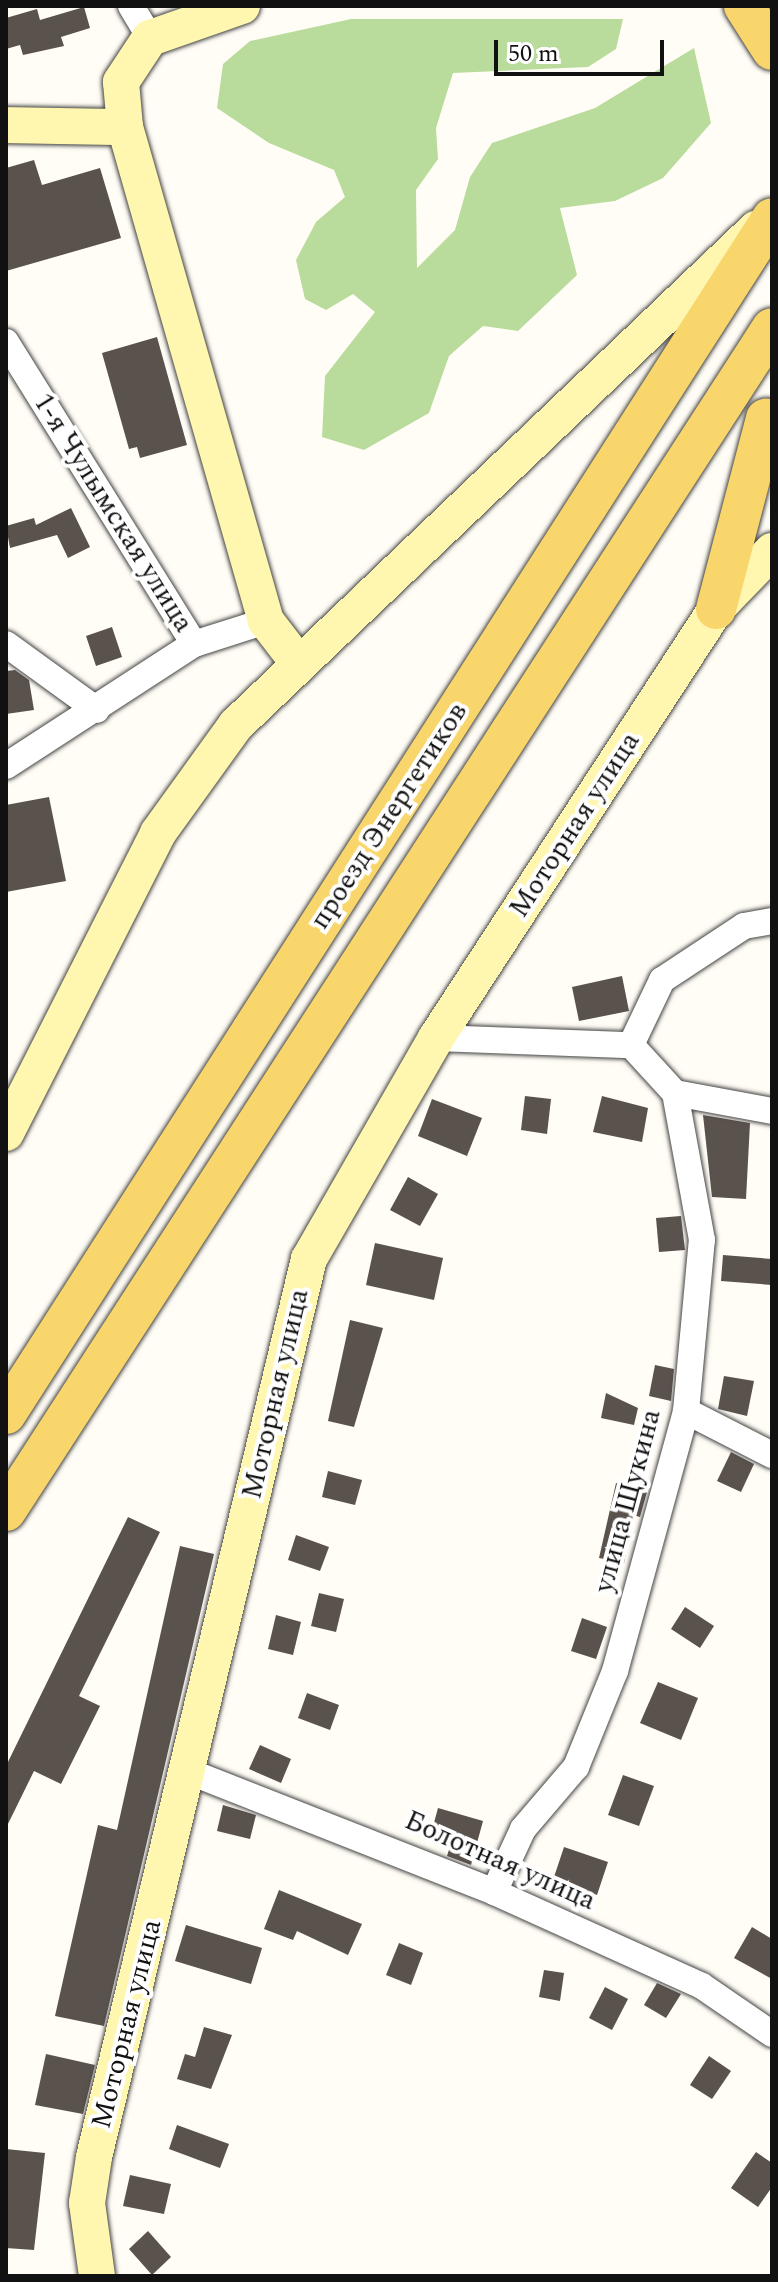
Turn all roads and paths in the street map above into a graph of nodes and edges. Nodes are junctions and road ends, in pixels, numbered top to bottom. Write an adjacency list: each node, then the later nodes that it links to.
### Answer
1 (131, 6): 4 (street)
2 (242, 6): 4 (street)
3 (744, 6): 5 (main road)
4 (150, 38): 7 (street)
5 (772, 50)
6 (6, 125): 7 (street)
7 (125, 127): 14 (street)
8 (772, 216): 17 (street); 27 (main road, проезд Энергетиков)
9 (772, 328): 29 (main road, проезд Энергетиков)
10 (6, 342): 16 (street, 1-я Чулымская улица)
11 (770, 413): 13 (main road)
12 (772, 551): 13 (street, Моторная улица)
13 (716, 609): 21 (street, Моторная улица)
14 (266, 621): 16 (street, 1-я Чулымская улица); 17 (street)
15 (6, 644): 18 (street)
16 (194, 644): 18 (street, 1-я Чулымская улица)
17 (296, 660): 25 (street)
18 (97, 710): 19 (street, 1-я Чулымская улица)
19 (6, 766)
20 (772, 921): 22 (street)
21 (436, 1038): 22 (street); 30 (street, Моторная улица)
22 (631, 1045): 23 (street)
23 (675, 1093): 24 (street); 26 (street, улица Щукина)
24 (772, 1111)
25 (6, 1133)
26 (686, 1411): 28 (street); 31 (street, улица Щукина)
27 (6, 1414)
28 (772, 1455)
29 (6, 1511)
30 (190, 1772): 31 (street, Болотная улица); 33 (street, Моторная улица)
31 (494, 1892): 32 (street, Болотная улица)
32 (772, 2034)
33 (97, 2276)

